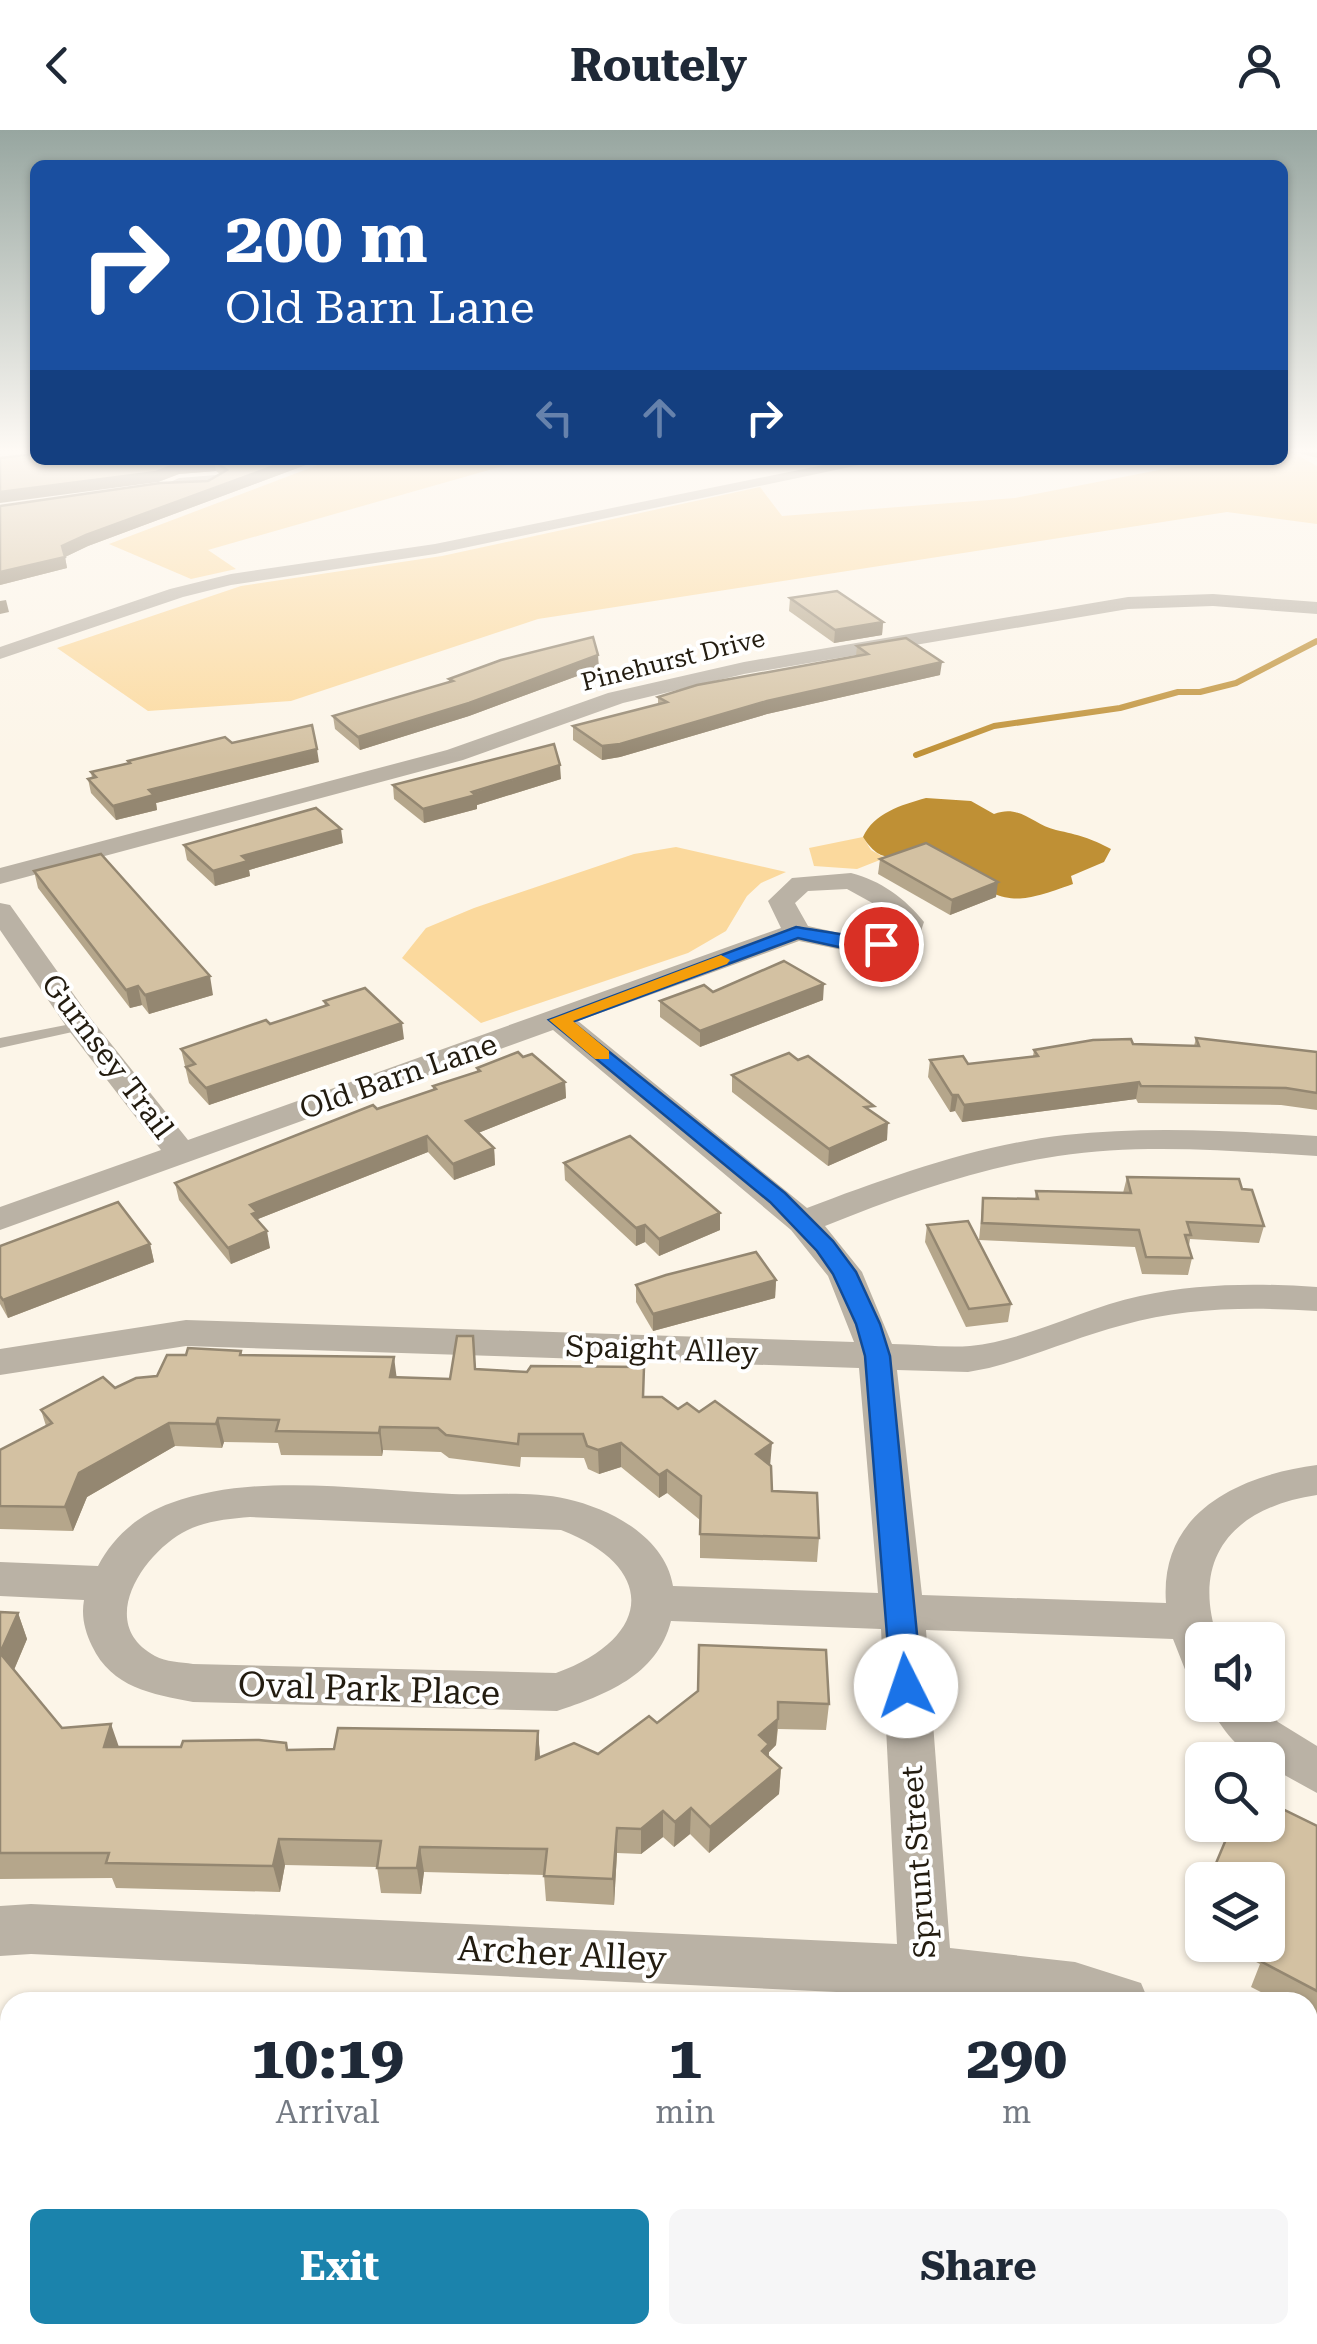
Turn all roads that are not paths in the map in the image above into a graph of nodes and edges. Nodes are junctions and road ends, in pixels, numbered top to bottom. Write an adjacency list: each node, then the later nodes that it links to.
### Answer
1 (413, 552): 3 (street)
2 (1317, 608): 4 (street, Pinehurst Drive)
3 (0, 654)
4 (0, 876)
5 (0, 911): 8 (street, Gurnsey Trail)
6 (796, 932): 7 (street, Old Barn Lane)
7 (559, 1020): 11 (street, Old Barn Lane); 13 (street, Sprunt Street)
8 (81, 1026): 9 (lane); 11 (street, Gurnsey Trail)
9 (0, 1042)
10 (1317, 1146): 13 (street)
11 (181, 1153): 12 (street, Old Barn Lane)
12 (0, 1219)
13 (804, 1222): 15 (street, Sprunt Street)
14 (1317, 1299): 15 (street, Spaight Alley)
15 (877, 1356): 16 (street, Spaight Alley); 21 (street, Sprunt Street)
16 (0, 1362)
17 (1317, 1480): 22 (street)
18 (0, 1579): 19 (street)
19 (108, 1584): 20 (street); 20 (street, Oval Park Place)
20 (655, 1604): 21 (street)
21 (902, 1612): 23 (street); 27 (street, Sprunt Street)
22 (1193, 1622)
23 (1185, 1640)
24 (1247, 1722): 25 (street)
25 (1317, 1772)
26 (0, 1931): 27 (street, Archer Alley)
27 (926, 1987): 28 (street, Archer Alley)
28 (1088, 1992)

